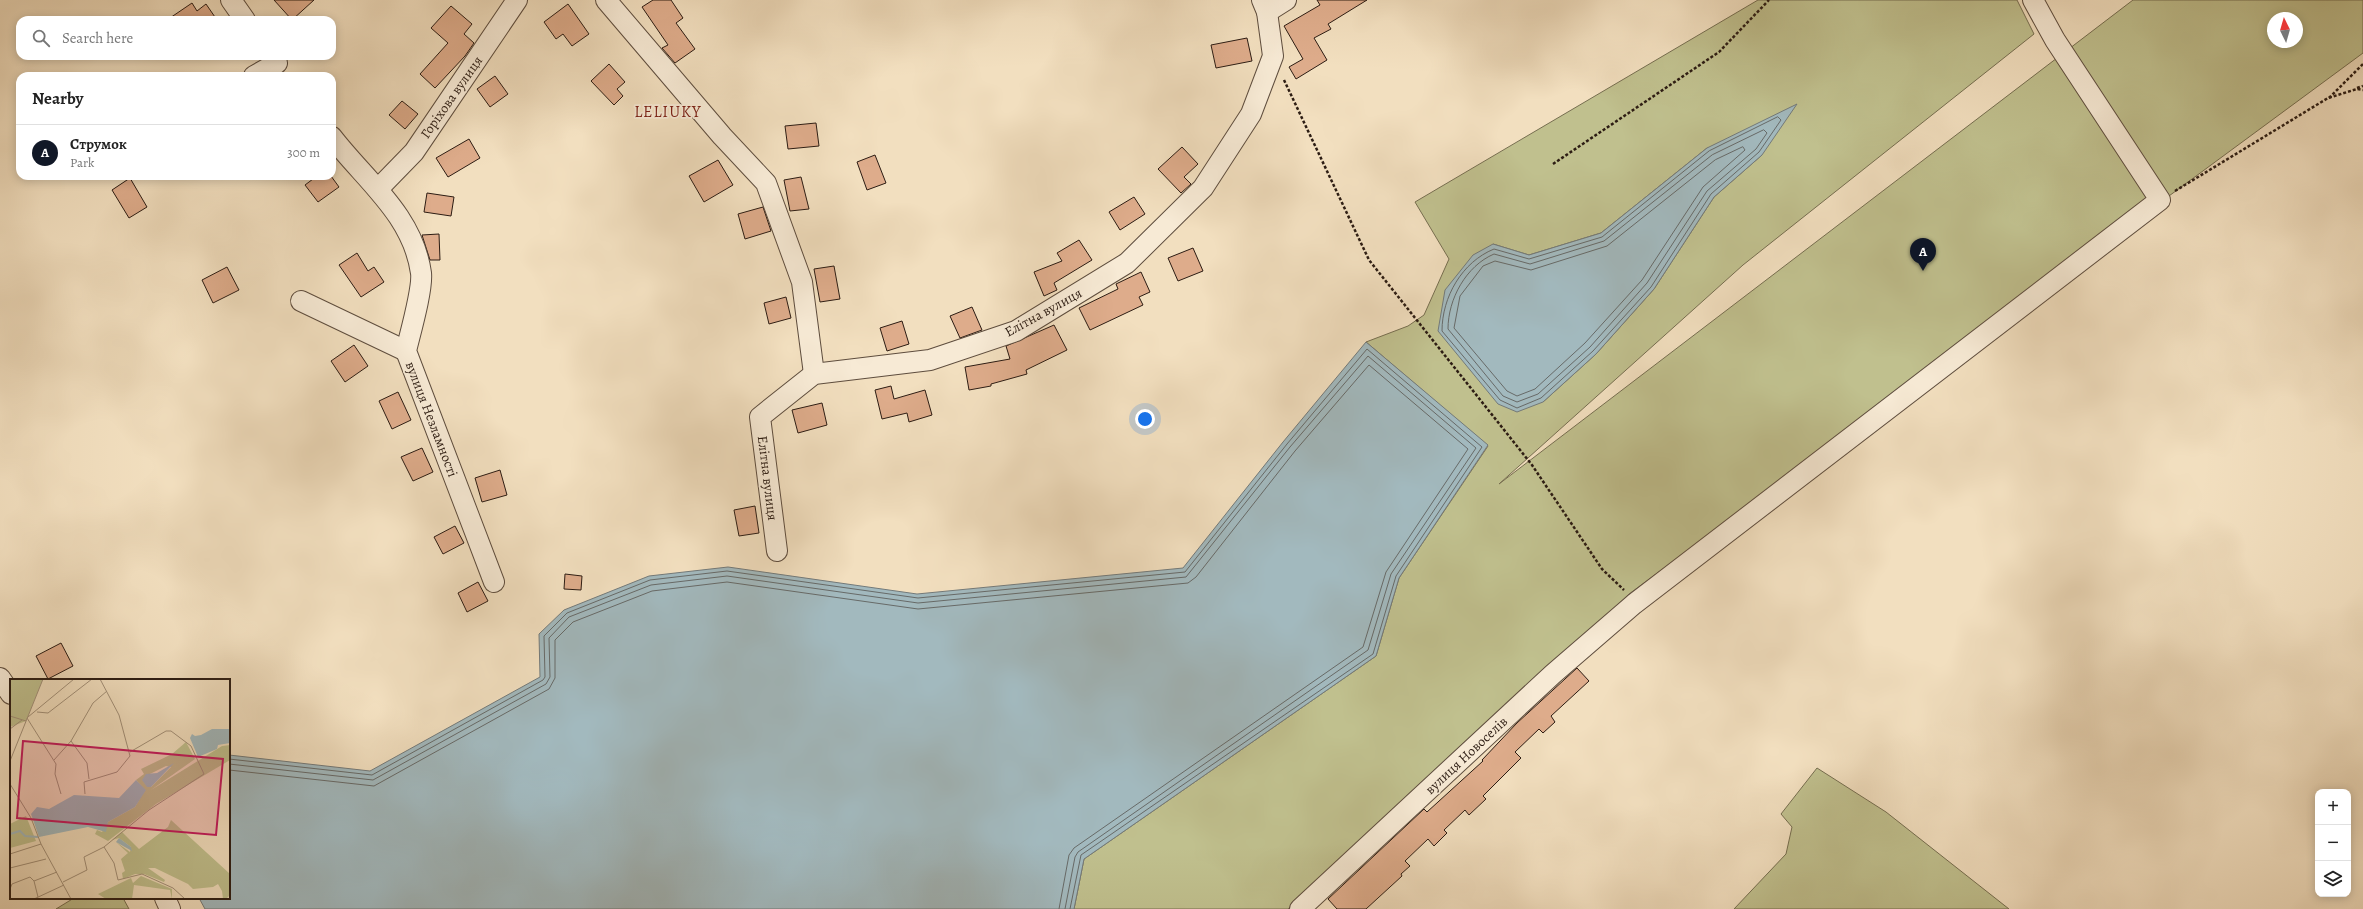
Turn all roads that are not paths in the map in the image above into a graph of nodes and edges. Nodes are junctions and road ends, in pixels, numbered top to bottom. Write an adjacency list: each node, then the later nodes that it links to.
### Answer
1 (231, 0): 7 (street)
2 (516, 0): 11 (street, Горіхова вулиця)
3 (606, 0): 14 (street)
4 (1286, 0): 6 (street, Елітна вулиця)
5 (2033, 0): 21 (street, вулиця Новоселів)
6 (1264, 6): 14 (street, Елітна вулиця)
7 (242, 16)
8 (279, 65): 9 (street)
9 (263, 72)
10 (336, 142): 11 (street, вулиця Незламності)
11 (378, 189): 13 (street, вулиця Незламності)
12 (301, 301): 13 (street)
13 (406, 351): 16 (street, вулиця Незламності)
14 (814, 374): 15 (street, Елітна вулиця)
15 (777, 551)
16 (494, 582)
17 (0, 678): 18 (street)
18 (10, 693)
19 (165, 899): 20 (street)
20 (170, 909)
21 (1300, 909)

